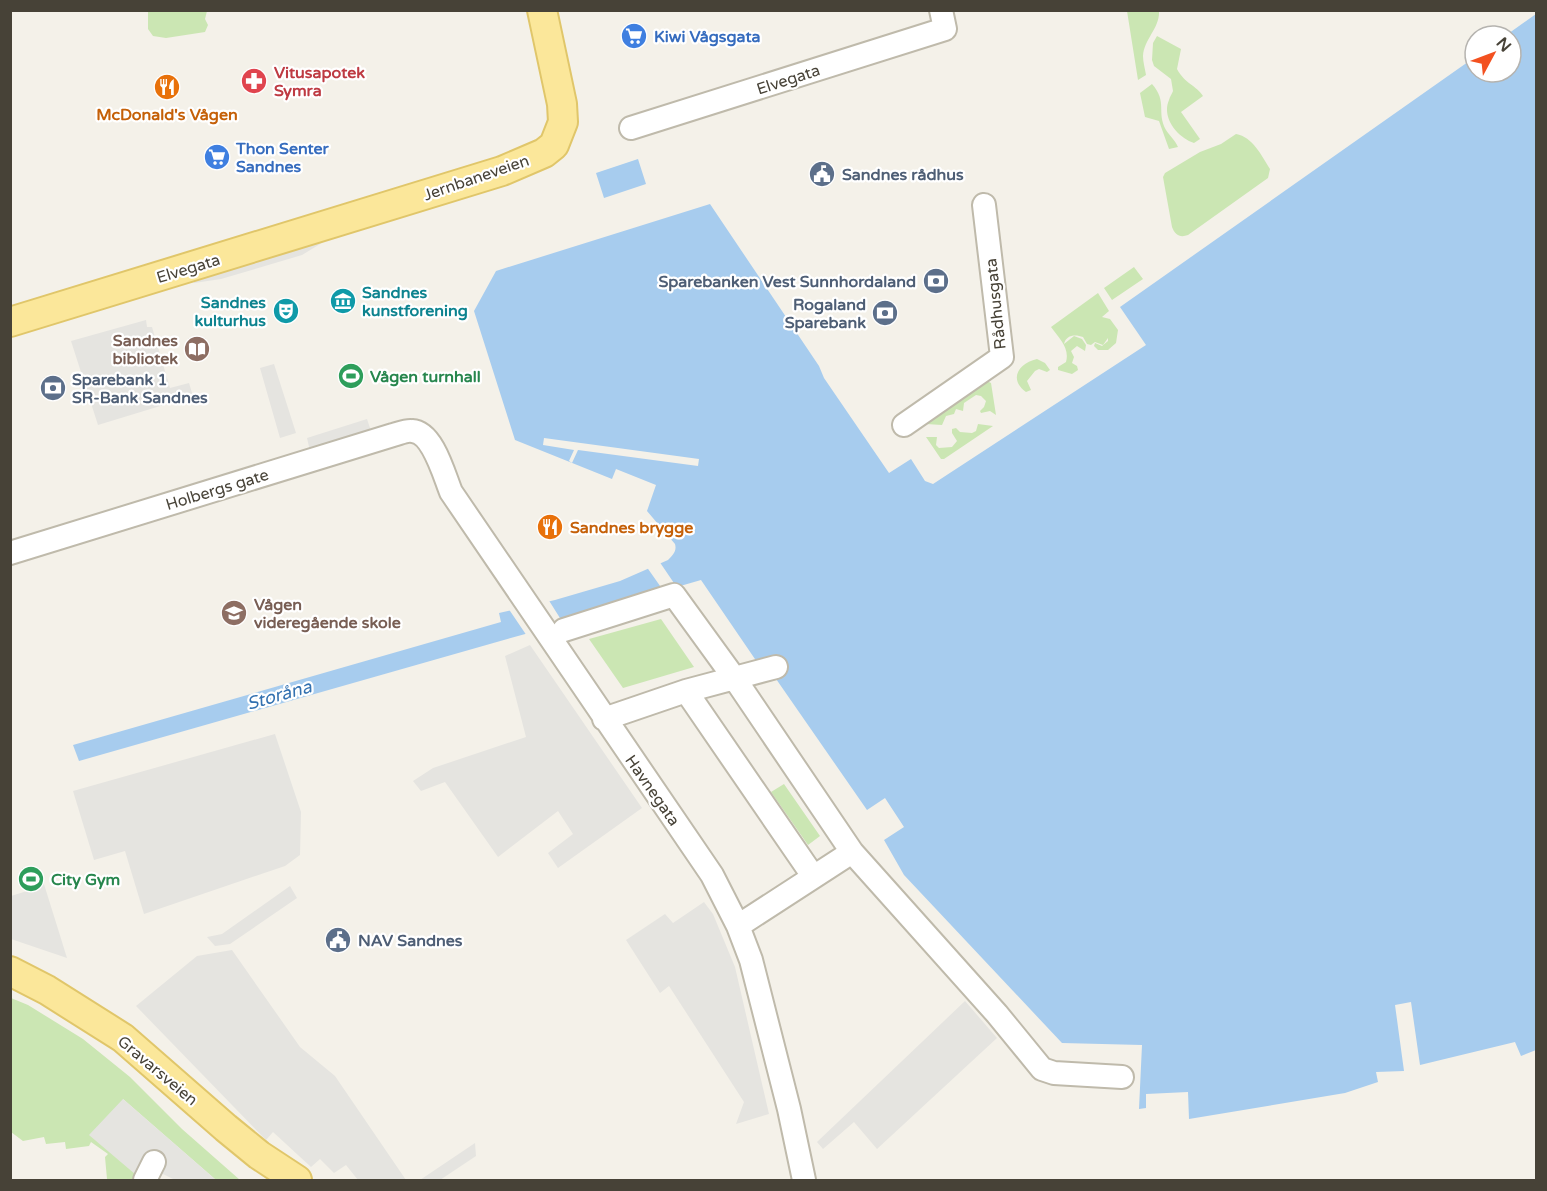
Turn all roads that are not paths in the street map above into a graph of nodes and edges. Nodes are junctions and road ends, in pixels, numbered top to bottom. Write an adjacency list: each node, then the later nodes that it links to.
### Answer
1 (542, 10): 5 (main road, Jernbaneveien)
2 (943, 20): 3 (street, Elvegata)
3 (631, 128)
4 (984, 205): 7 (street, Rådhusgata)
5 (366, 214): 6 (main road, Elvegata)
6 (10, 322)
7 (904, 425)
8 (424, 435): 9 (street, Holbergs gate); 10 (street, Havnegata)
9 (10, 553)
10 (555, 630): 12 (street); 14 (street, Havnegata)
11 (776, 667): 12 (street)
12 (735, 679): 13 (street); 15 (street)
13 (686, 692): 14 (street); 16 (street)
14 (604, 719): 17 (street, Havnegata)
15 (852, 852): 16 (street); 20 (street)
16 (813, 876): 17 (street)
17 (738, 926): 23 (street, Havnegata)
18 (10, 971): 22 (main road, Gravarsveien)
19 (10, 982): 21 (main road, Gravarsveien)
20 (1122, 1077)
21 (261, 1180)
22 (297, 1180)
23 (804, 1180)

